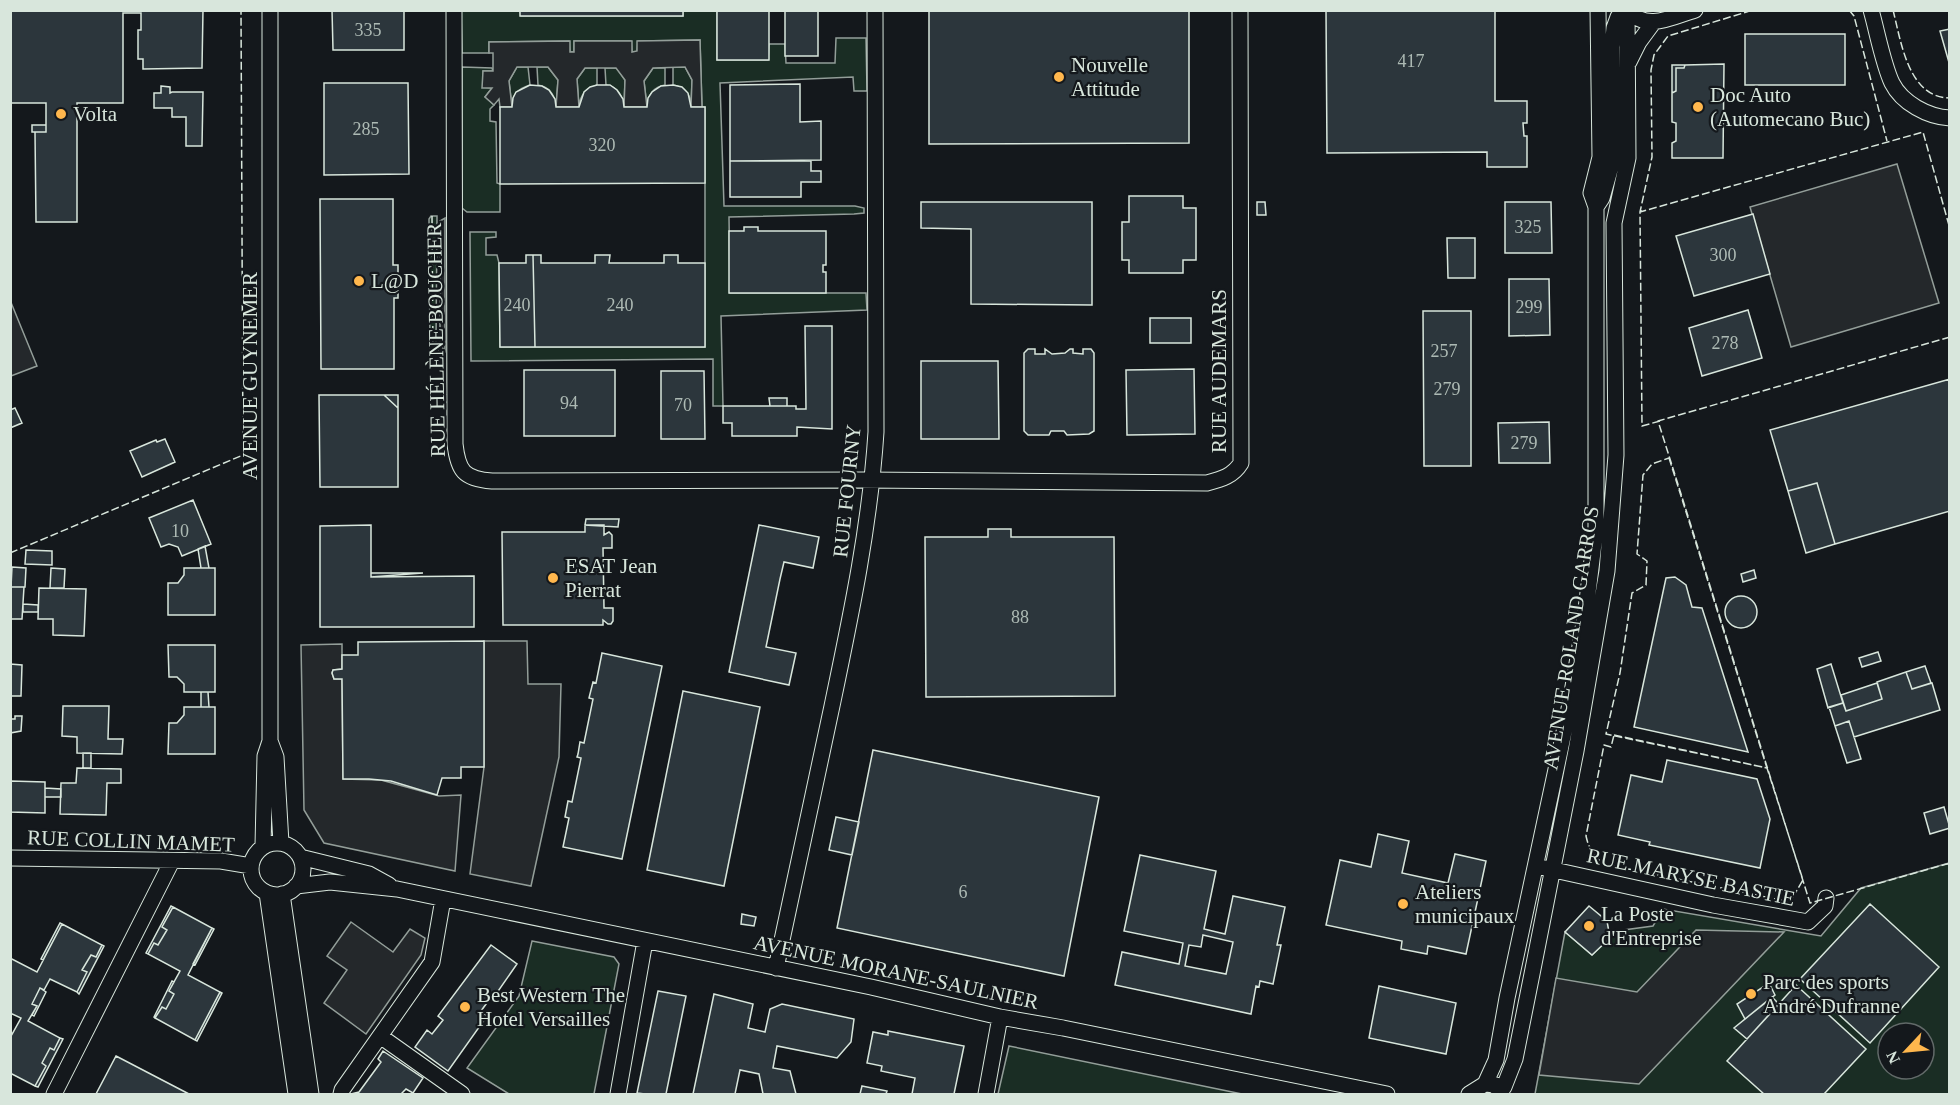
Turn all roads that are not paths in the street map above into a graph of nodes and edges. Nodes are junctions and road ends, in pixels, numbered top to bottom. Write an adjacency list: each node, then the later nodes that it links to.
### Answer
1 (270, 10): 14 (street, AVENUE GUYNEMER)
2 (454, 10): 13 (street, RUE HÉLÈNE BOUCHER)
3 (875, 10): 13 (street, RUE FOURNY)
4 (1240, 10): 13 (street, RUE AUDEMARS)
5 (1598, 10): 12 (street, AVENUE ROLAND GARROS)
6 (1695, 10): 9 (street)
7 (1871, 10): 11 (street)
8 (1627, 13): 9 (street); 10 (street, AVENUE ROLAND GARROS); 12 (street, AVENUE ROLAND GARROS)
9 (1653, 23): 10 (street)
10 (1628, 65): 22 (street, AVENUE ROLAND GARROS)
11 (1950, 118)
12 (1596, 207): 21 (street, AVENUE ROLAND GARROS)
13 (872, 480): 29 (street, RUE FOURNY)
14 (270, 741): 15 (street, AVENUE GUYNEMER); 16 (street, AVENUE GUYNEMER)
15 (281, 843): 16 (street); 17 (street)
16 (263, 846): 20 (street)
17 (300, 857): 23 (street); 24 (street, AVENUE MORANE-SAULNIER)
18 (10, 858): 19 (street, RUE COLLIN MAMET)
19 (172, 861): 20 (street, RUE COLLIN MAMET); 34 (street)
20 (251, 866): 25 (street)
21 (1536, 866): 22 (street, RUE MARYSE BASTIE); 32 (street, AVENUE ROLAND GARROS)
22 (1553, 870): 26 (street, RUE MARYSE BASTIE); 33 (street, AVENUE ROLAND GARROS)
23 (296, 886): 24 (street, AVENUE MORANE-SAULNIER); 25 (street)
24 (397, 889): 27 (street, AVENUE MORANE-SAULNIER)
25 (275, 893): 35 (street); 36 (street)
26 (1826, 898)
27 (443, 899): 28 (street, AVENUE MORANE-SAULNIER); 31 (street)
28 (645, 941): 29 (street, AVENUE MORANE-SAULNIER); 39 (street)
29 (776, 968): 30 (street, AVENUE MORANE-SAULNIER)
30 (1000, 1017): 40 (street); 41 (street, AVENUE MORANE-SAULNIER)
31 (380, 1036): 37 (street); 38 (street)
32 (1485, 1084): 33 (street); 42 (street)
33 (1501, 1091)
34 (54, 1095)
35 (296, 1095)
36 (311, 1095)
37 (341, 1095)
38 (462, 1095)
39 (618, 1095)
40 (986, 1095)
41 (1387, 1095)
42 (1469, 1095)

